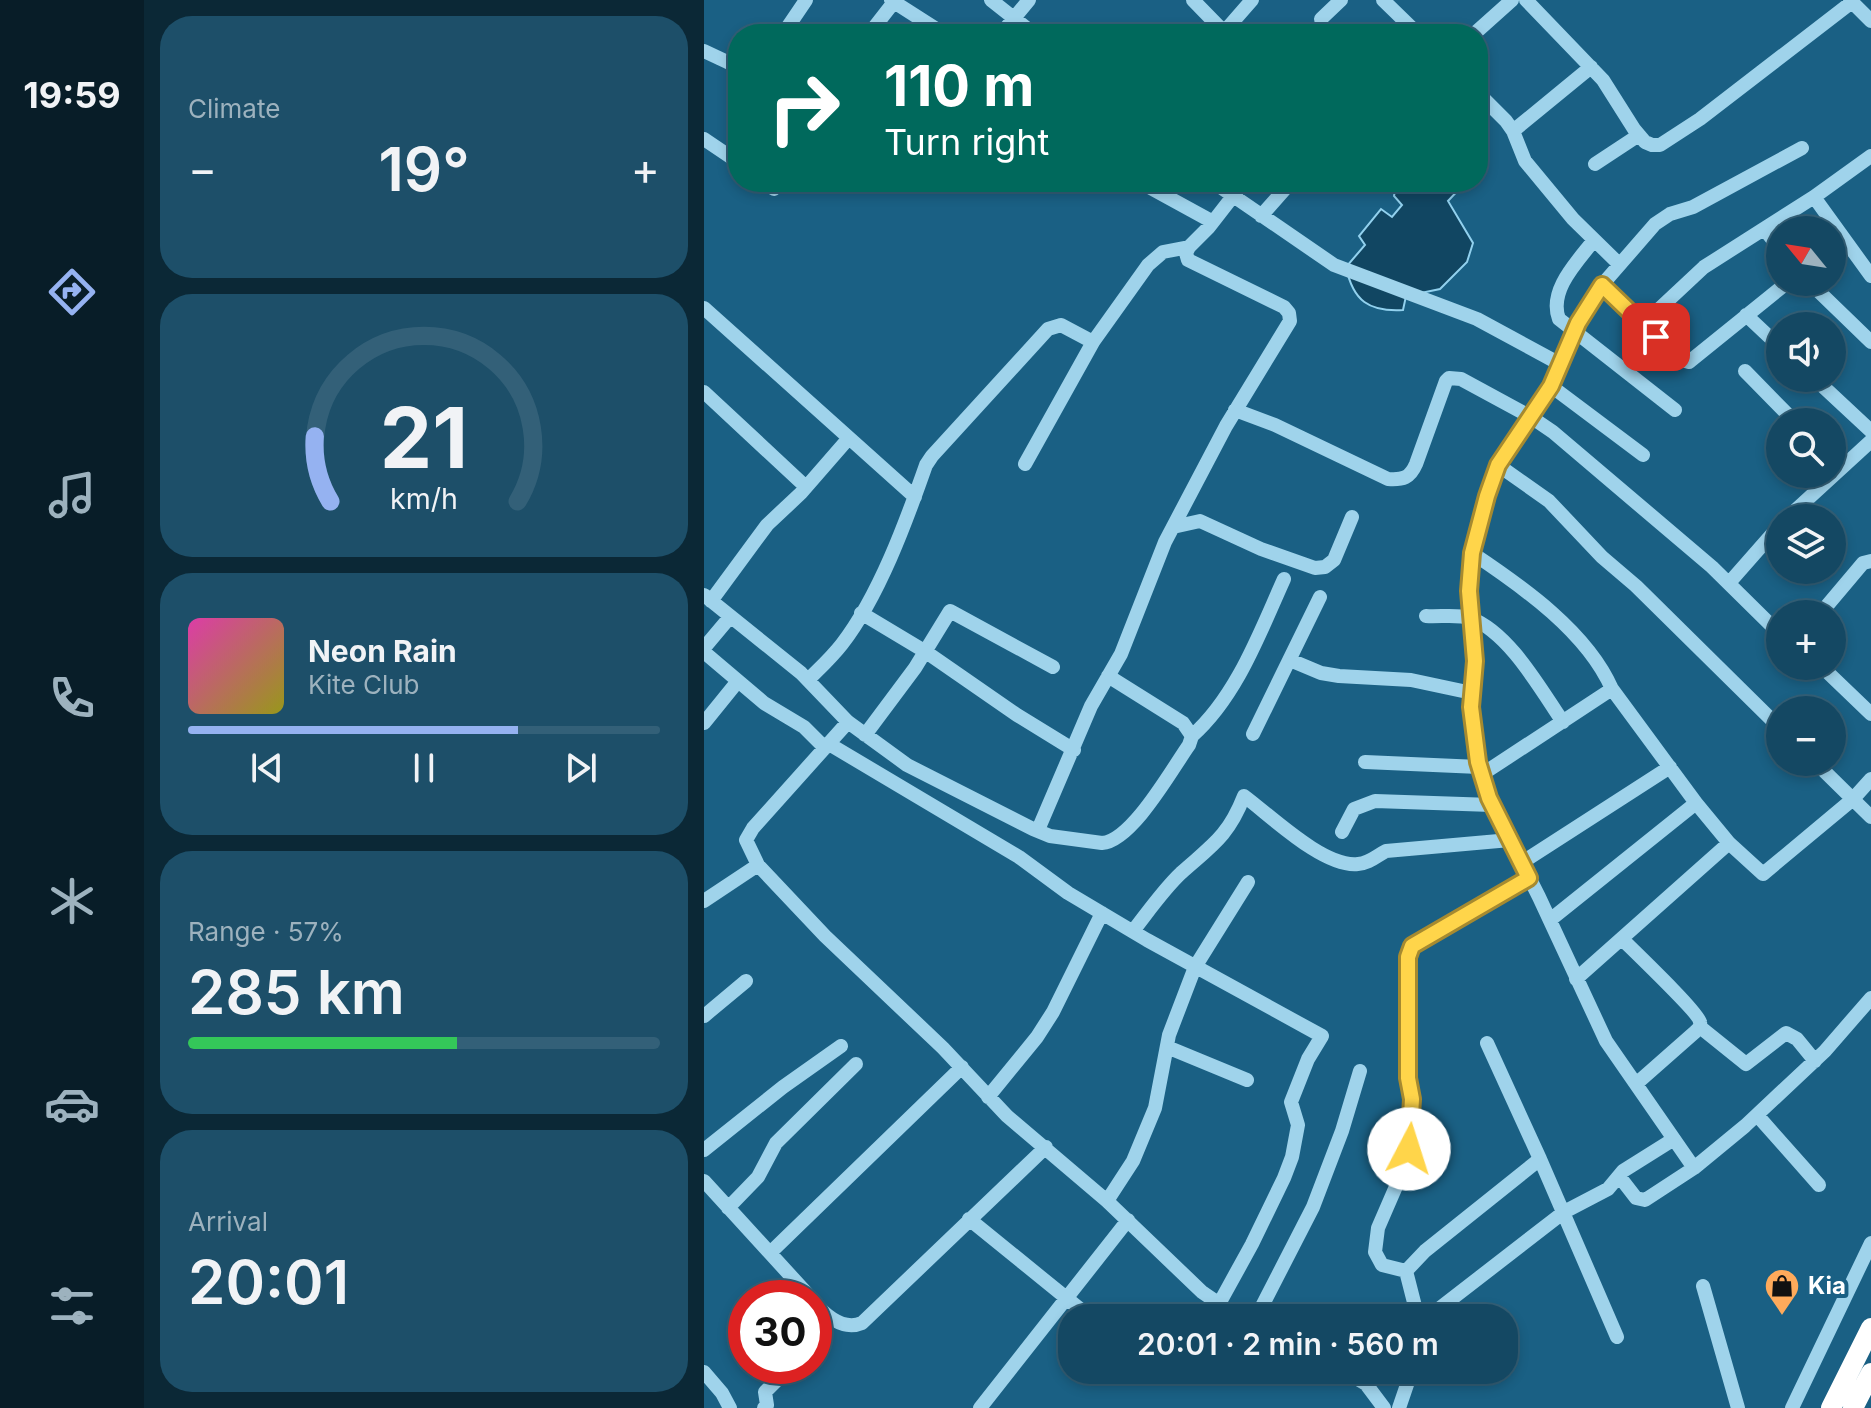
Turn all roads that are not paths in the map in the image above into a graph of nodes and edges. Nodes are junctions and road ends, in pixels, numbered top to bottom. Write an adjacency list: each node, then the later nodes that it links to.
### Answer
1 (806, 0): 15 (street)
2 (991, 0): 12 (street)
3 (1029, 0): 12 (street)
4 (1193, 0): 20 (street)
5 (1252, 0): 21 (street)
6 (1341, 0): 13 (street)
7 (1383, 0): 22 (street)
8 (1512, 0): 23 (street)
9 (1526, 0): 26 (street)
10 (892, 1): 16 (street); 17 (street)
11 (1851, 1): 14 (street); 29 (street)
12 (1014, 17): 18 (street); 19 (street)
13 (1321, 19)
14 (1871, 21)
15 (790, 24)
16 (876, 24)
17 (928, 24)
18 (1009, 24)
19 (1022, 24)
20 (1216, 24)
21 (1232, 24)
22 (1408, 24)
23 (1485, 24)
24 (704, 51): 25 (street)
25 (728, 62)
26 (1591, 67): 28 (street); 29 (street)
27 (1488, 104): 28 (street)
28 (1513, 131): 44 (street)
29 (1639, 135): 34 (street)
30 (704, 139): 32 (street)
31 (1802, 148): 46 (street)
32 (728, 155)
33 (1871, 156): 40 (street)
34 (1595, 164)
35 (1158, 192): 42 (street)
36 (1226, 192): 39 (street)
37 (1235, 192): 39 (street)
38 (1282, 192): 41 (street)
39 (1231, 196): 41 (street); 42 (street)
40 (1814, 197): 43 (street); 47 (street)
41 (1261, 216): 58 (street)
42 (1213, 222): 45 (street)
43 (1765, 230): 53 (street)
44 (1594, 240): 46 (street); 54 (street)
45 (1189, 247): 57 (street); 64 (street)
46 (1619, 264): 48 (street)
47 (1871, 276)
48 (1602, 285): 53 (street); 54 (street)
49 (1770, 296): 52 (street)
50 (1825, 296): 56 (street)
51 (704, 308): 68 (street)
52 (1746, 315): 53 (street); 55 (street)
53 (1643, 324)
54 (1574, 332): 58 (street); 65 (street)
55 (1766, 334)
56 (1869, 336)
57 (1093, 342): 72 (street); 76 (street)
58 (1560, 364): 60 (street)
59 (1745, 371): 63 (street)
60 (1551, 386): 66 (street); 70 (street)
61 (704, 392): 74 (street)
62 (1829, 392): 67 (street)
63 (1781, 408)
64 (1235, 410): 66 (street); 79 (street)
65 (1675, 410)
66 (1531, 417): 73 (street); 84 (street)
67 (1871, 431)
68 (848, 439): 74 (street); 76 (street)
69 (1871, 441): 71 (street)
70 (1643, 455)
71 (1846, 457)
72 (1025, 464)
73 (1498, 465): 81 (street); 103 (street)
74 (806, 487): 86 (street)
75 (1814, 488): 77 (street)
76 (915, 497): 88 (street)
77 (1800, 504)
78 (1352, 517): 79 (street)
79 (1173, 527): 97 (street)
80 (1766, 539): 84 (street)
81 (1472, 553): 91 (street); 101 (street)
82 (1871, 561): 87 (street)
83 (1284, 579): 110 (street)
84 (1729, 583): 92 (street)
85 (1320, 597): 95 (street)
86 (707, 598): 90 (street)
87 (1832, 600)
88 (861, 613): 94 (street); 98 (street)
89 (1426, 616): 91 (street)
90 (730, 617): 93 (street); 98 (street)
91 (1470, 618): 102 (street); 106 (street)
92 (1766, 620)
93 (704, 650): 100 (street)
94 (926, 652): 96 (street); 109 (street); 112 (street)
95 (1290, 660): 102 (street); 108 (street)
96 (1053, 667)
97 (1108, 676): 110 (street); 112 (street)
98 (808, 680): 105 (street)
99 (1836, 680): 104 (street)
100 (738, 681): 107 (street); 111 (street)
101 (1612, 689): 106 (street); 114 (street)
102 (1472, 693): 115 (street)
103 (1766, 714)
104 (1871, 714)
105 (848, 722): 109 (street); 111 (street)
106 (1563, 722): 115 (street)
107 (704, 723)
108 (1253, 734)
109 (865, 735): 122 (street)
110 (1192, 736): 122 (street)
111 (827, 746): 127 (street); 131 (street)
112 (1074, 750): 122 (street)
113 (1365, 762): 115 (street)
114 (1670, 767): 119 (street); 126 (street)
115 (1480, 771): 120 (street)
116 (1829, 776): 118 (street)
117 (1871, 779): 118 (street)
118 (1853, 799): 121 (street); 125 (street)
119 (1696, 803): 125 (street); 132 (street)
120 (1492, 805): 123 (street); 124 (street)
121 (1871, 817)
122 (1038, 830)
123 (1342, 832)
124 (1510, 840): 126 (street); 133 (street)
125 (1729, 843): 134 (street)
126 (1521, 863): 128 (street)
127 (758, 865): 130 (street); 146 (street)
128 (1529, 878): 132 (street); 167 (street)
129 (1248, 882): 135 (street)
130 (704, 901)
131 (1102, 913): 133 (street); 150 (street)
132 (1550, 920): 136 (street)
133 (1133, 931): 135 (street)
134 (1622, 939): 136 (street); 140 (street)
135 (1195, 967): 143 (street); 172 (street)
136 (1576, 979): 149 (street)
137 (746, 981): 139 (street)
138 (1871, 998): 144 (street)
139 (704, 1016)
140 (1700, 1027): 144 (street); 149 (street)
141 (1487, 1043): 155 (street)
142 (841, 1046): 154 (street)
143 (1167, 1047): 148 (street); 160 (street)
144 (1815, 1061): 151 (street)
145 (856, 1064): 161 (street)
146 (962, 1067): 150 (street); 166 (street)
147 (1360, 1071): 173 (street)
148 (1247, 1080)
149 (1636, 1084): 152 (street)
150 (988, 1097): 153 (street)
151 (1757, 1115): 156 (street); 159 (street)
152 (1674, 1139): 156 (street); 157 (street)
153 (1046, 1147): 160 (street); 163 (street)
154 (704, 1150)
155 (1540, 1159): 162 (street); 167 (street)
156 (1694, 1168): 157 (street)
157 (1619, 1176): 162 (street)
158 (704, 1181): 161 (street)
159 (1819, 1185)
160 (1107, 1201): 164 (street)
161 (728, 1208): 166 (street)
162 (1564, 1212): 175 (street); 178 (street)
163 (969, 1219): 170 (street); 176 (street)
164 (1128, 1220): 170 (street); 172 (street)
165 (1871, 1243): 191 (street)
166 (771, 1252): 168 (street)
167 (1406, 1271): 174 (street)
168 (795, 1280)
169 (1703, 1286): 190 (street)
170 (1066, 1299): 171 (street); 187 (street)
171 (1073, 1304)
172 (1219, 1304)
173 (1263, 1304)
174 (1414, 1304)
175 (1445, 1304)
176 (832, 1318)
177 (1871, 1328): 184 (highway)
178 (1617, 1337)
179 (704, 1372): 185 (street)
180 (1871, 1373): 192 (highway)
181 (773, 1384): 186 (street)
182 (1366, 1384): 188 (street)
183 (1407, 1384): 189 (street)
184 (1833, 1407)
185 (730, 1408)
186 (764, 1408)
187 (980, 1408)
188 (1384, 1408)
189 (1399, 1408)
190 (1738, 1408)
191 (1792, 1408)
192 (1853, 1408)

